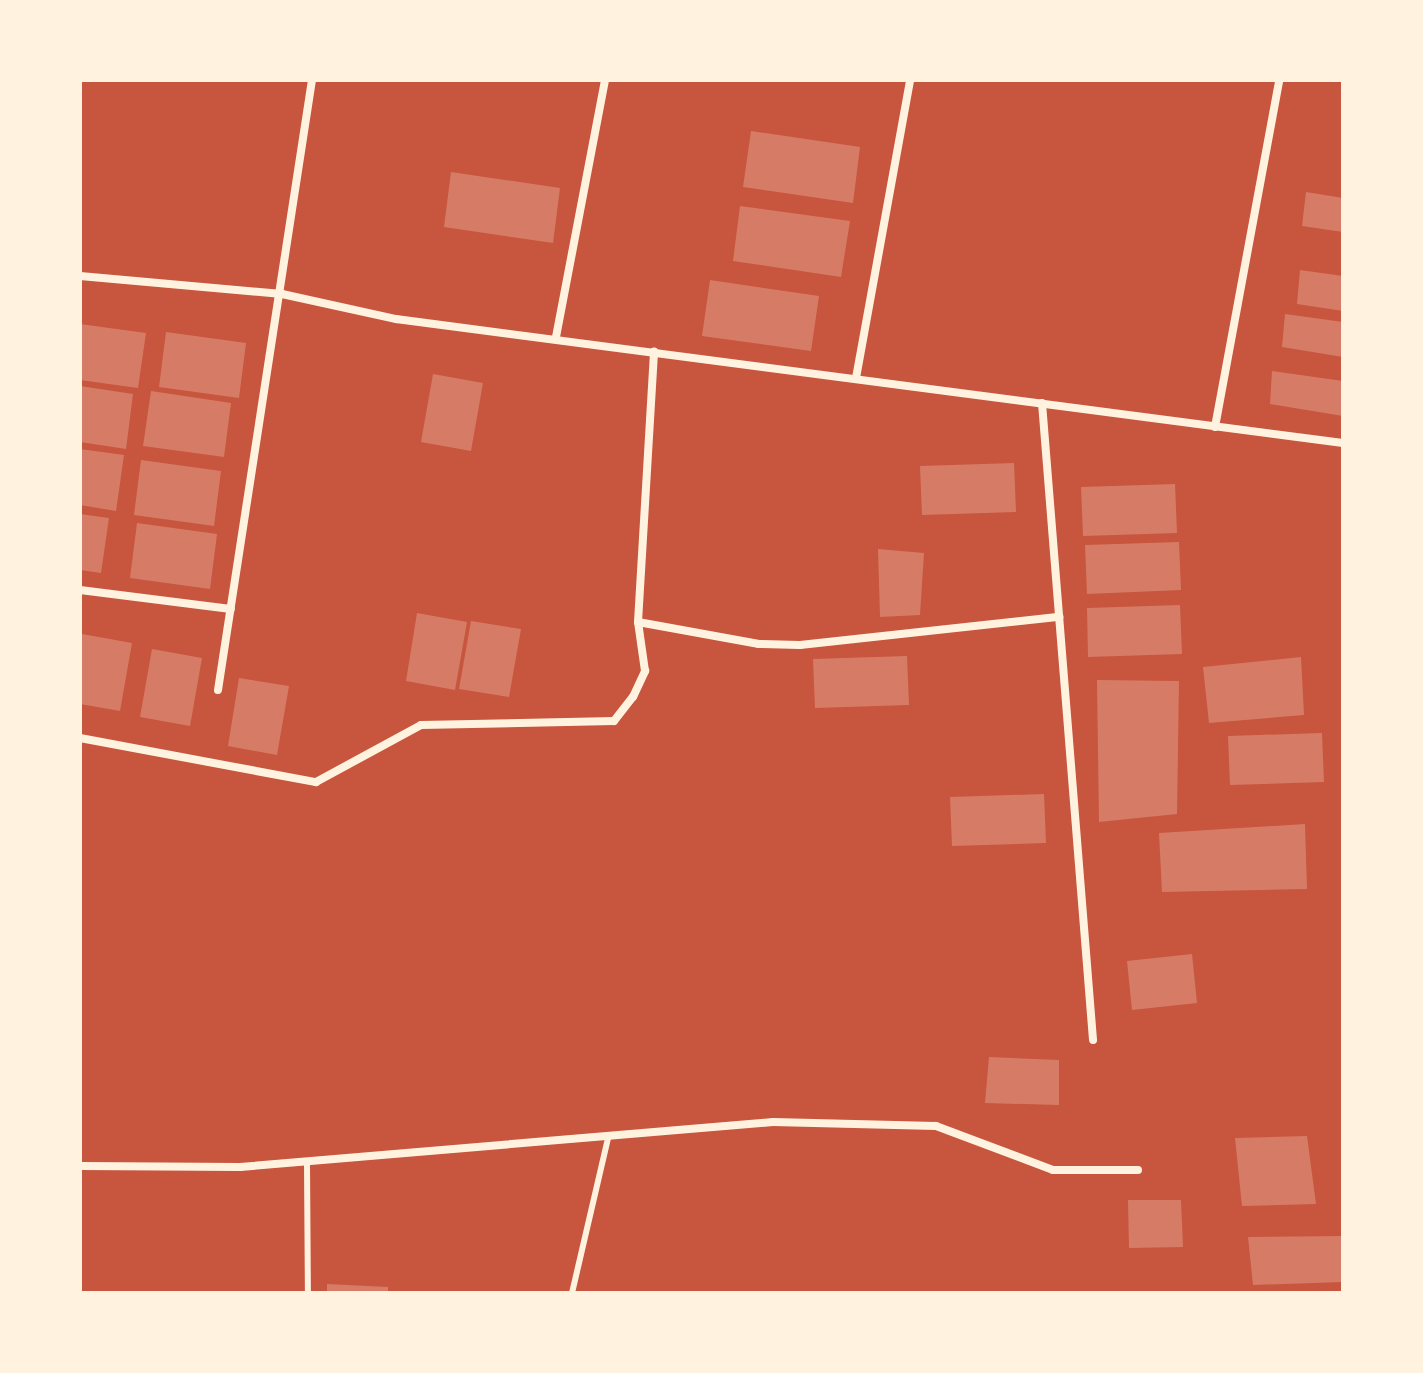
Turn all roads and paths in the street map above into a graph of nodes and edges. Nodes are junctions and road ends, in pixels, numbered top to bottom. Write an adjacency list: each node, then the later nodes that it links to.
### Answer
1 (312, 80): 6 (street)
2 (605, 80): 7 (street)
3 (910, 80): 9 (street)
4 (1279, 80): 11 (street)
5 (80, 276): 6 (street)
6 (282, 294): 7 (street); 14 (street)
7 (556, 337): 8 (street)
8 (654, 351): 9 (street); 16 (street)
9 (856, 378): 10 (street)
10 (1042, 403): 11 (street); 15 (street)
11 (1215, 427): 12 (street)
12 (1343, 443)
13 (80, 590): 14 (street)
14 (231, 609): 17 (street)
15 (1059, 617): 16 (street); 19 (street)
16 (638, 622): 18 (street)
17 (218, 690)
18 (80, 738)
19 (1093, 1040)
20 (608, 1138): 21 (street); 23 (street); 25 (lane)
21 (307, 1163): 22 (street); 24 (lane)
22 (80, 1166)
23 (1138, 1170)
24 (308, 1293)
25 (572, 1293)

